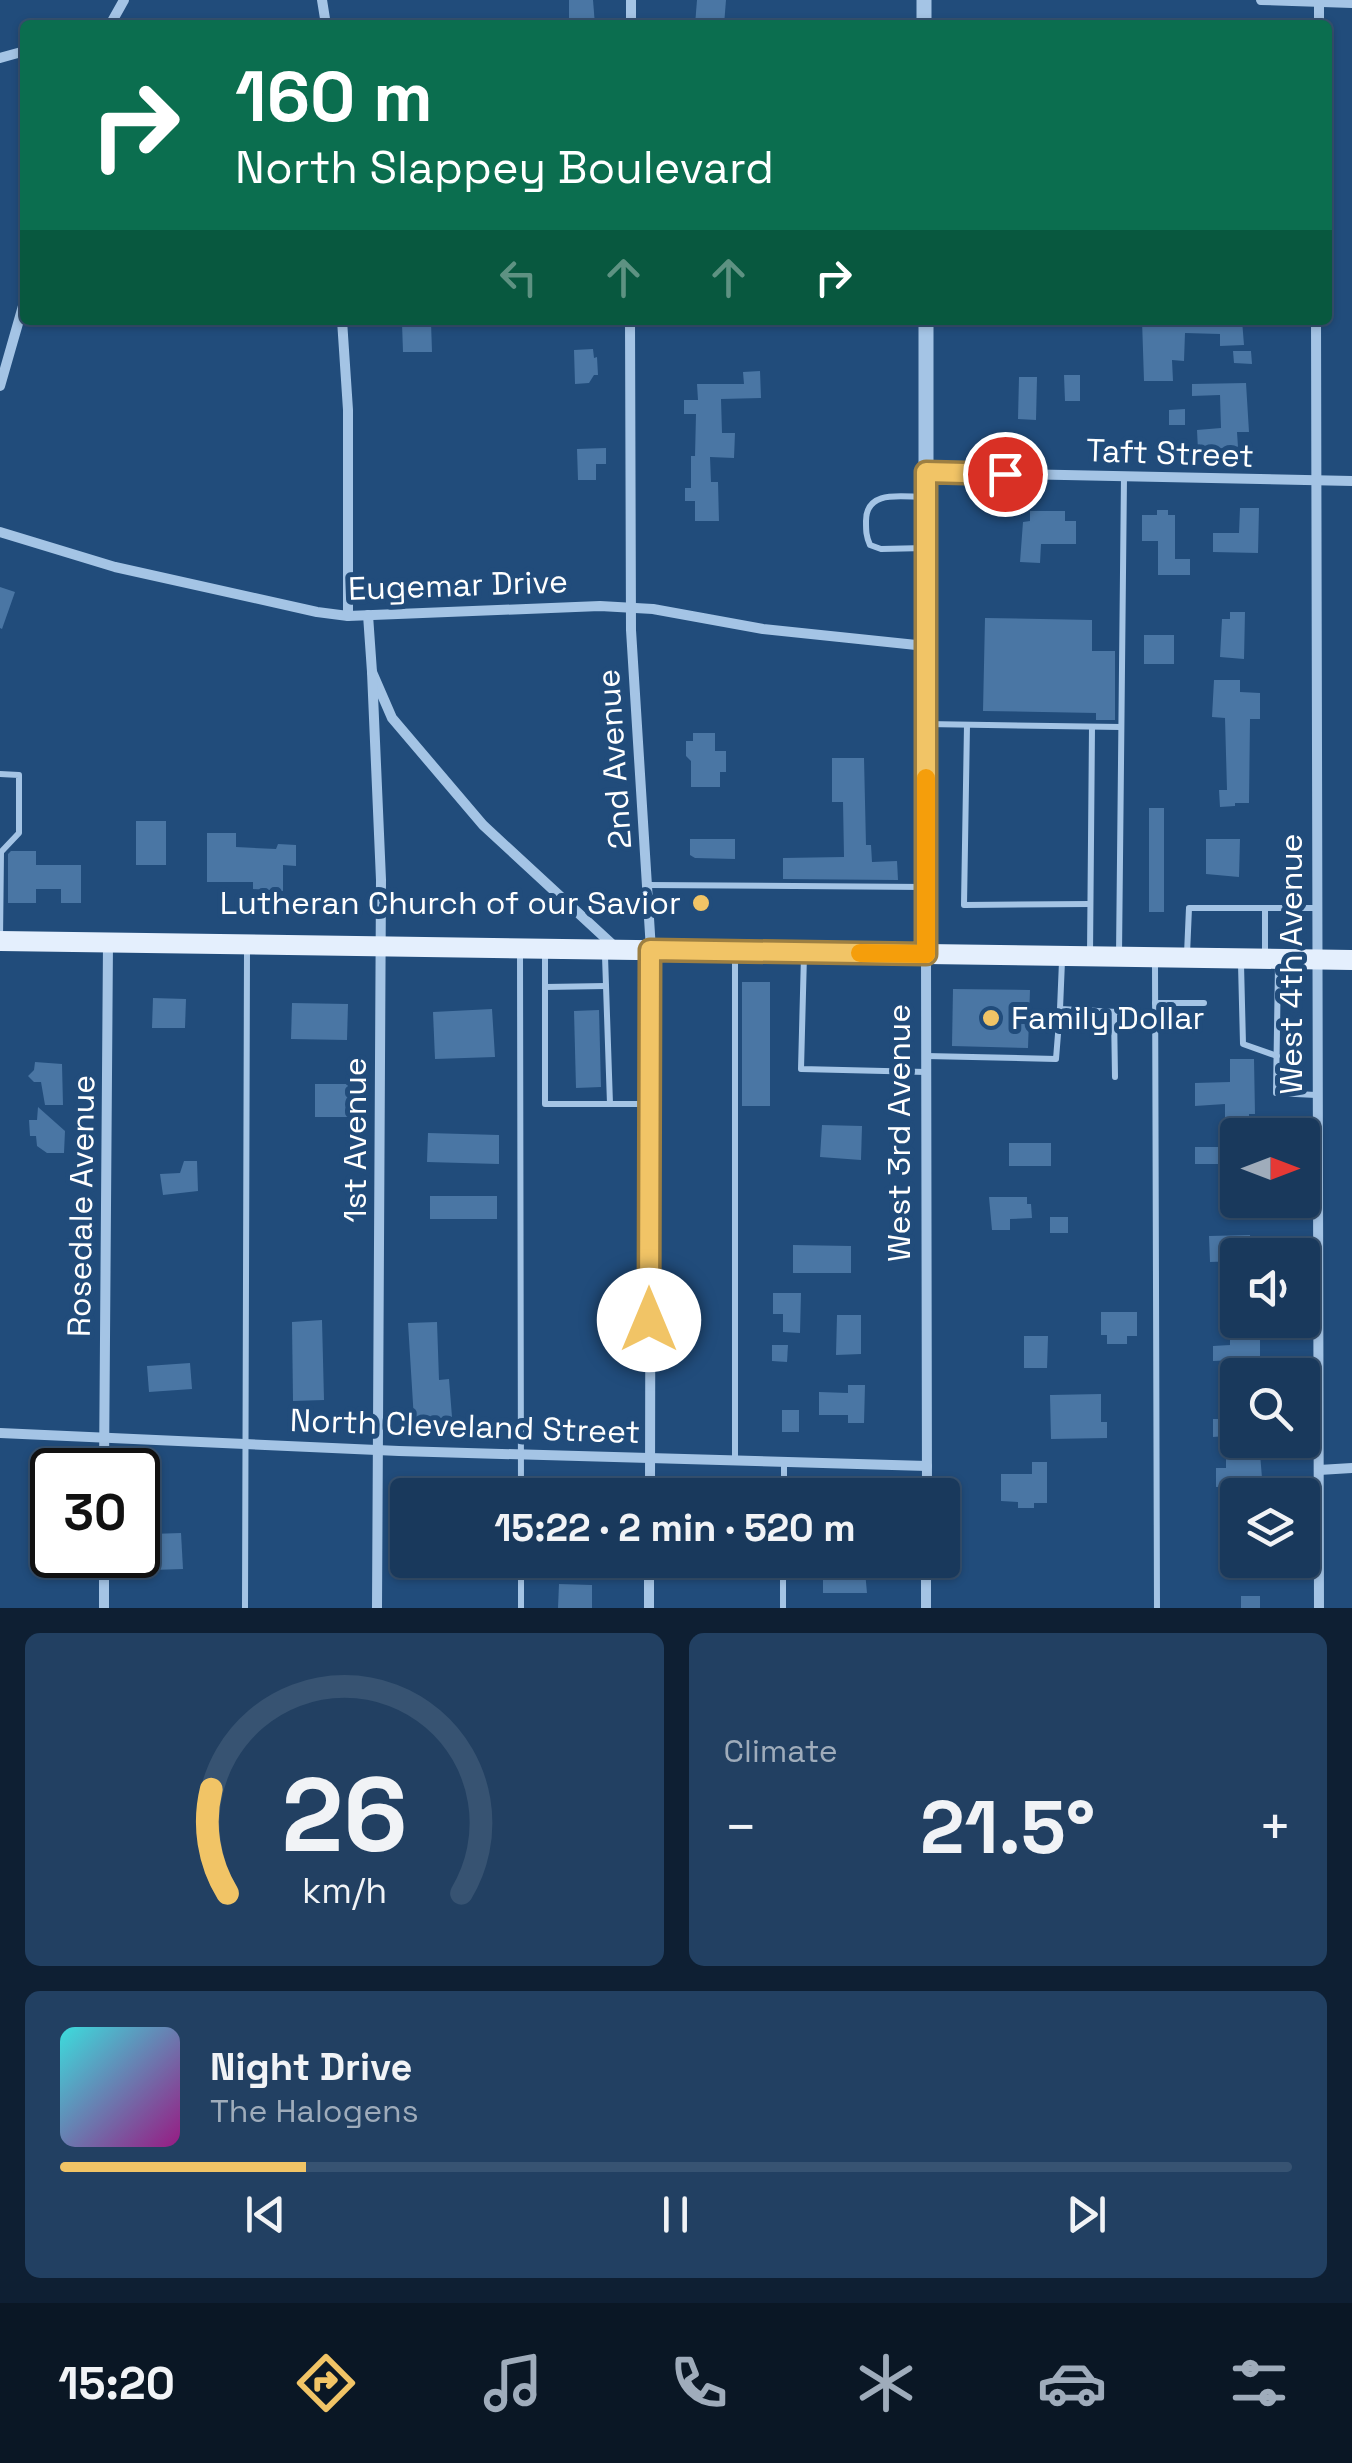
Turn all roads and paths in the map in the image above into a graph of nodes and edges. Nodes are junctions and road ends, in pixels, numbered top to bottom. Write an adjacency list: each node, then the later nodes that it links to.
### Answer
1 (1261, 0): 2 (street)
2 (1319, 2): 3 (street)
3 (1352, 3)
4 (20, 316): 9 (street)
5 (342, 325): 19 (street)
6 (630, 325): 17 (street, 2nd Avenue)
7 (926, 325): 10 (street, West 3rd Avenue)
8 (1316, 325): 12 (street, West 4th Avenue)
9 (0, 386)
10 (926, 472): 11 (street, Taft Street); 14 (street, West 3rd Avenue)
11 (1124, 477): 12 (street, Taft Street); 25 (lane)
12 (1315, 481): 13 (street, Taft Street); 31 (street, West 4th Avenue)
13 (1352, 481)
14 (926, 497): 16 (street, West 3rd Avenue); 16 (lane)
15 (0, 532): 19 (street, Eugemar Drive)
16 (926, 548): 20 (street, West 3rd Avenue)
17 (631, 608): 18 (street, Eugemar Drive); 20 (street, Eugemar Drive); 27 (street, 2nd Avenue)
18 (368, 615): 19 (street, Eugemar Drive); 21 (street, 1st Avenue)
19 (348, 616)
20 (926, 646): 22 (street, West 3rd Avenue)
21 (372, 672): 35 (street, 1st Avenue); 38 (street)
22 (925, 724): 23 (lane); 28 (street, West 3rd Avenue)
23 (967, 725): 24 (lane); 29 (lane)
24 (1092, 727): 25 (lane); 29 (lane)
25 (1121, 727): 45 (lane)
26 (0, 774): 32 (lane)
27 (647, 885): 28 (lane); 39 (street, 2nd Avenue)
28 (926, 887): 42 (street, West 3rd Avenue)
29 (1090, 904): 44 (lane)
30 (1265, 908): 31 (lane); 47 (lane); 49 (lane)
31 (1316, 908): 50 (street, West 4th Avenue)
32 (0, 941): 33 (main road)
33 (108, 942): 34 (main road); 67 (street, Rosedale Avenue)
34 (246, 944): 35 (main road); 68 (lane)
35 (380, 946): 36 (main road); 70 (street, 1st Avenue)
36 (520, 948): 37 (main road); 71 (lane)
37 (544, 948): 38 (main road); 53 (lane)
38 (612, 950): 39 (main road); 52 (lane)
39 (650, 950): 40 (main road); 65 (street, 2nd Avenue)
40 (735, 951): 41 (main road); 73 (lane)
41 (804, 952): 42 (main road); 61 (lane)
42 (926, 954): 43 (main road); 59 (street, West 3rd Avenue)
43 (1062, 956): 44 (main road); 56 (lane)
44 (1090, 956): 45 (main road)
45 (1119, 956): 46 (main road)
46 (1155, 957): 47 (main road); 54 (lane)
47 (1187, 957): 48 (main road)
48 (1240, 958): 49 (main road); 60 (lane)
49 (1272, 959): 50 (main road); 60 (lane)
50 (1316, 959): 51 (main road); 63 (street, West 4th Avenue)
51 (1352, 960)
52 (606, 986): 53 (lane); 64 (lane)
53 (545, 987): 64 (lane)
54 (1155, 1002): 55 (lane); 58 (lane)
55 (1204, 1004)
56 (1060, 1009): 57 (lane); 59 (lane)
57 (1114, 1012): 58 (lane); 62 (lane)
58 (1155, 1014): 94 (lane)
59 (926, 1056): 61 (street, West 3rd Avenue)
60 (1276, 1056): 63 (lane)
61 (926, 1072): 75 (street, West 3rd Avenue)
62 (1115, 1077)
63 (1316, 1095): 77 (street, West 4th Avenue)
64 (610, 1104): 65 (lane)
65 (650, 1104): 72 (street, 2nd Avenue)
66 (0, 1432): 67 (street, North Cleveland Street)
67 (104, 1436): 68 (street, North Cleveland Street); 69 (street, Rosedale Avenue)
68 (246, 1442): 70 (street, North Cleveland Street); 88 (lane)
69 (104, 1448)
70 (376, 1448): 71 (street, North Cleveland Street); 89 (street, 1st Avenue)
71 (521, 1453): 72 (street, North Cleveland Street); 78 (lane)
72 (651, 1458): 73 (street, North Cleveland Street); 79 (street, 2nd Avenue)
73 (735, 1461): 74 (street, North Cleveland Street)
74 (784, 1462): 75 (street, North Cleveland Street); 80 (lane)
75 (927, 1466): 81 (street, West 3rd Avenue)
76 (1352, 1468): 77 (street)
77 (1319, 1470): 95 (street, West 4th Avenue)
78 (521, 1478)
79 (650, 1478)
80 (784, 1478)
81 (927, 1478)
82 (104, 1578): 87 (street)
83 (521, 1578): 90 (lane)
84 (650, 1578): 91 (street)
85 (784, 1578): 92 (lane)
86 (926, 1578): 93 (street)
87 (104, 1608)
88 (245, 1608)
89 (378, 1608)
90 (520, 1608)
91 (649, 1608)
92 (783, 1608)
93 (926, 1608)
94 (1157, 1608)
95 (1319, 1608)

